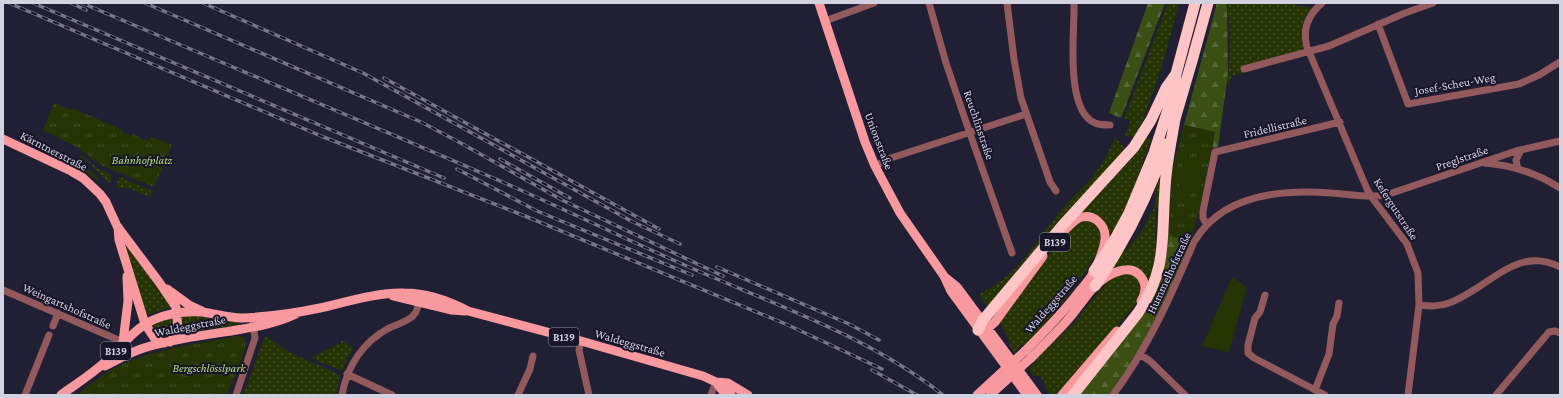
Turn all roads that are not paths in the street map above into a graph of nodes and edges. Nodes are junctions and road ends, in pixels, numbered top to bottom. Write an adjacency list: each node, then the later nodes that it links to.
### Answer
1 (819, 3): 10 (main road, Unionstraße)
2 (874, 3): 10 (street)
3 (929, 3): 20 (street, Reuchlinstraße)
4 (1008, 3): 17 (street)
5 (1074, 3): 19 (street)
6 (1195, 3): 15 (highway)
7 (1208, 3): 16 (highway)
8 (1322, 3): 12 (street, Kefergutstraße)
9 (1433, 3): 11 (street)
10 (825, 21): 26 (main road, Unionstraße)
11 (1378, 24): 12 (street); 13 (street, Josef-Scheu-Weg)
12 (1310, 52): 14 (street); 18 (street, Kefergutstraße)
13 (1560, 62)
14 (1244, 69)
15 (1176, 74): 36 (highway); 53 (highway)
16 (1176, 113): 38 (highway); 82 (highway)
17 (1026, 114): 20 (street); 29 (street)
18 (1340, 122): 24 (street, Fridellistraße); 30 (street, Kefergutstraße)
19 (1110, 125)
20 (969, 133): 26 (street); 34 (street, Reuchlinstraße)
21 (3, 139): 32 (main road, Kärntnerstraße)
22 (1560, 141): 23 (street, Preglstraße)
23 (1521, 150): 25 (street, Preglstraße); 27 (street)
24 (1215, 152): 31 (street, Hummelhofstraße)
25 (1482, 162): 27 (street); 30 (street, Preglstraße)
26 (875, 166): 53 (main road, Unionstraße)
27 (1518, 169): 28 (street)
28 (1560, 188)
29 (1056, 191)
30 (1371, 196): 31 (street, Preglstraße); 44 (street, Kefergutstraße)
31 (1207, 224): 61 (street, Hummelhofstraße)
32 (117, 226): 33 (main road, Kärntnerstraße); 37 (main road, Kärntnerstraße)
33 (123, 250): 51 (main road, Kärntnerstraße); 58 (main road, Kärntnerstraße)
34 (1012, 253)
35 (1560, 267): 44 (street)
36 (1094, 271): 53 (main road, B139); 60 (main road, Waldeggstraße / B139)
37 (159, 282): 47 (main road, Kärntnerstraße); 49 (main road, Kärntnerstraße)
38 (1095, 286): 60 (main road, Waldeggstraße / B139); 81 (main road, B139)
39 (3, 290): 48 (street, Weingartshofstraße)
40 (388, 294): 42 (main road, Waldeggstraße / B139); 45 (main road, Waldeggstraße / B139); 46 (main road, Waldeggstraße / B139)
41 (1265, 295): 66 (street)
42 (419, 303): 46 (main road, Waldeggstraße / B139); 63 (street)
43 (1339, 303): 66 (street)
44 (1419, 305): 86 (street, Kefergutstraße)
45 (303, 311): 50 (main road, Waldeggstraße / B139); 54 (main road, Waldeggstraße / B139)
46 (468, 311): 57 (main road, Waldeggstraße / B139)
47 (204, 312): 49 (main road, Waldeggstraße / B139); 50 (main road, Waldeggstraße / B139)
48 (58, 313): 52 (street); 58 (street, Weingartshofstraße)
49 (177, 313): 51 (main road, Waldeggstraße / B139); 59 (main road)
50 (252, 317): 54 (street)
51 (145, 324): 58 (main road, Waldeggstraße / B139); 59 (main road)
52 (53, 326)
53 (983, 326): 79 (main road, Unionstraße); 80 (main road, Unionstraße)
54 (254, 328): 59 (main road, Waldeggstraße / B139); 69 (street)
55 (1559, 332): 87 (street)
56 (49, 335): 67 (street)
57 (581, 341): 65 (main road, Waldeggstraße / B139); 73 (street)
58 (123, 342): 64 (main road, Waldeggstraße / B139)
59 (167, 342): 64 (main road, Waldeggstraße / B139)
60 (1028, 354): 77 (main road, B139, bridge); 78 (main road, B139, bridge)
61 (1141, 355): 83 (street, Hummelhofstraße); 84 (street)
62 (533, 356): 72 (street)
63 (347, 374): 70 (street); 71 (street)
64 (87, 377): 68 (main road, Waldeggstraße / B139)
65 (716, 382): 74 (street); 75 (main road, Waldeggstraße / B139); 76 (main road, Waldeggstraße / B139)
66 (1315, 390): 85 (street)
67 (24, 395)
68 (62, 395)
69 (236, 395)
70 (342, 395)
71 (392, 395)
72 (518, 395)
73 (589, 395)
74 (711, 395)
75 (731, 395)
76 (748, 395)
77 (977, 395)
78 (990, 395)
79 (1026, 395)
80 (1037, 395)
81 (1062, 395)
82 (1073, 395)
83 (1113, 395)
84 (1185, 395)
85 (1325, 395)
86 (1408, 395)
87 (1496, 395)

